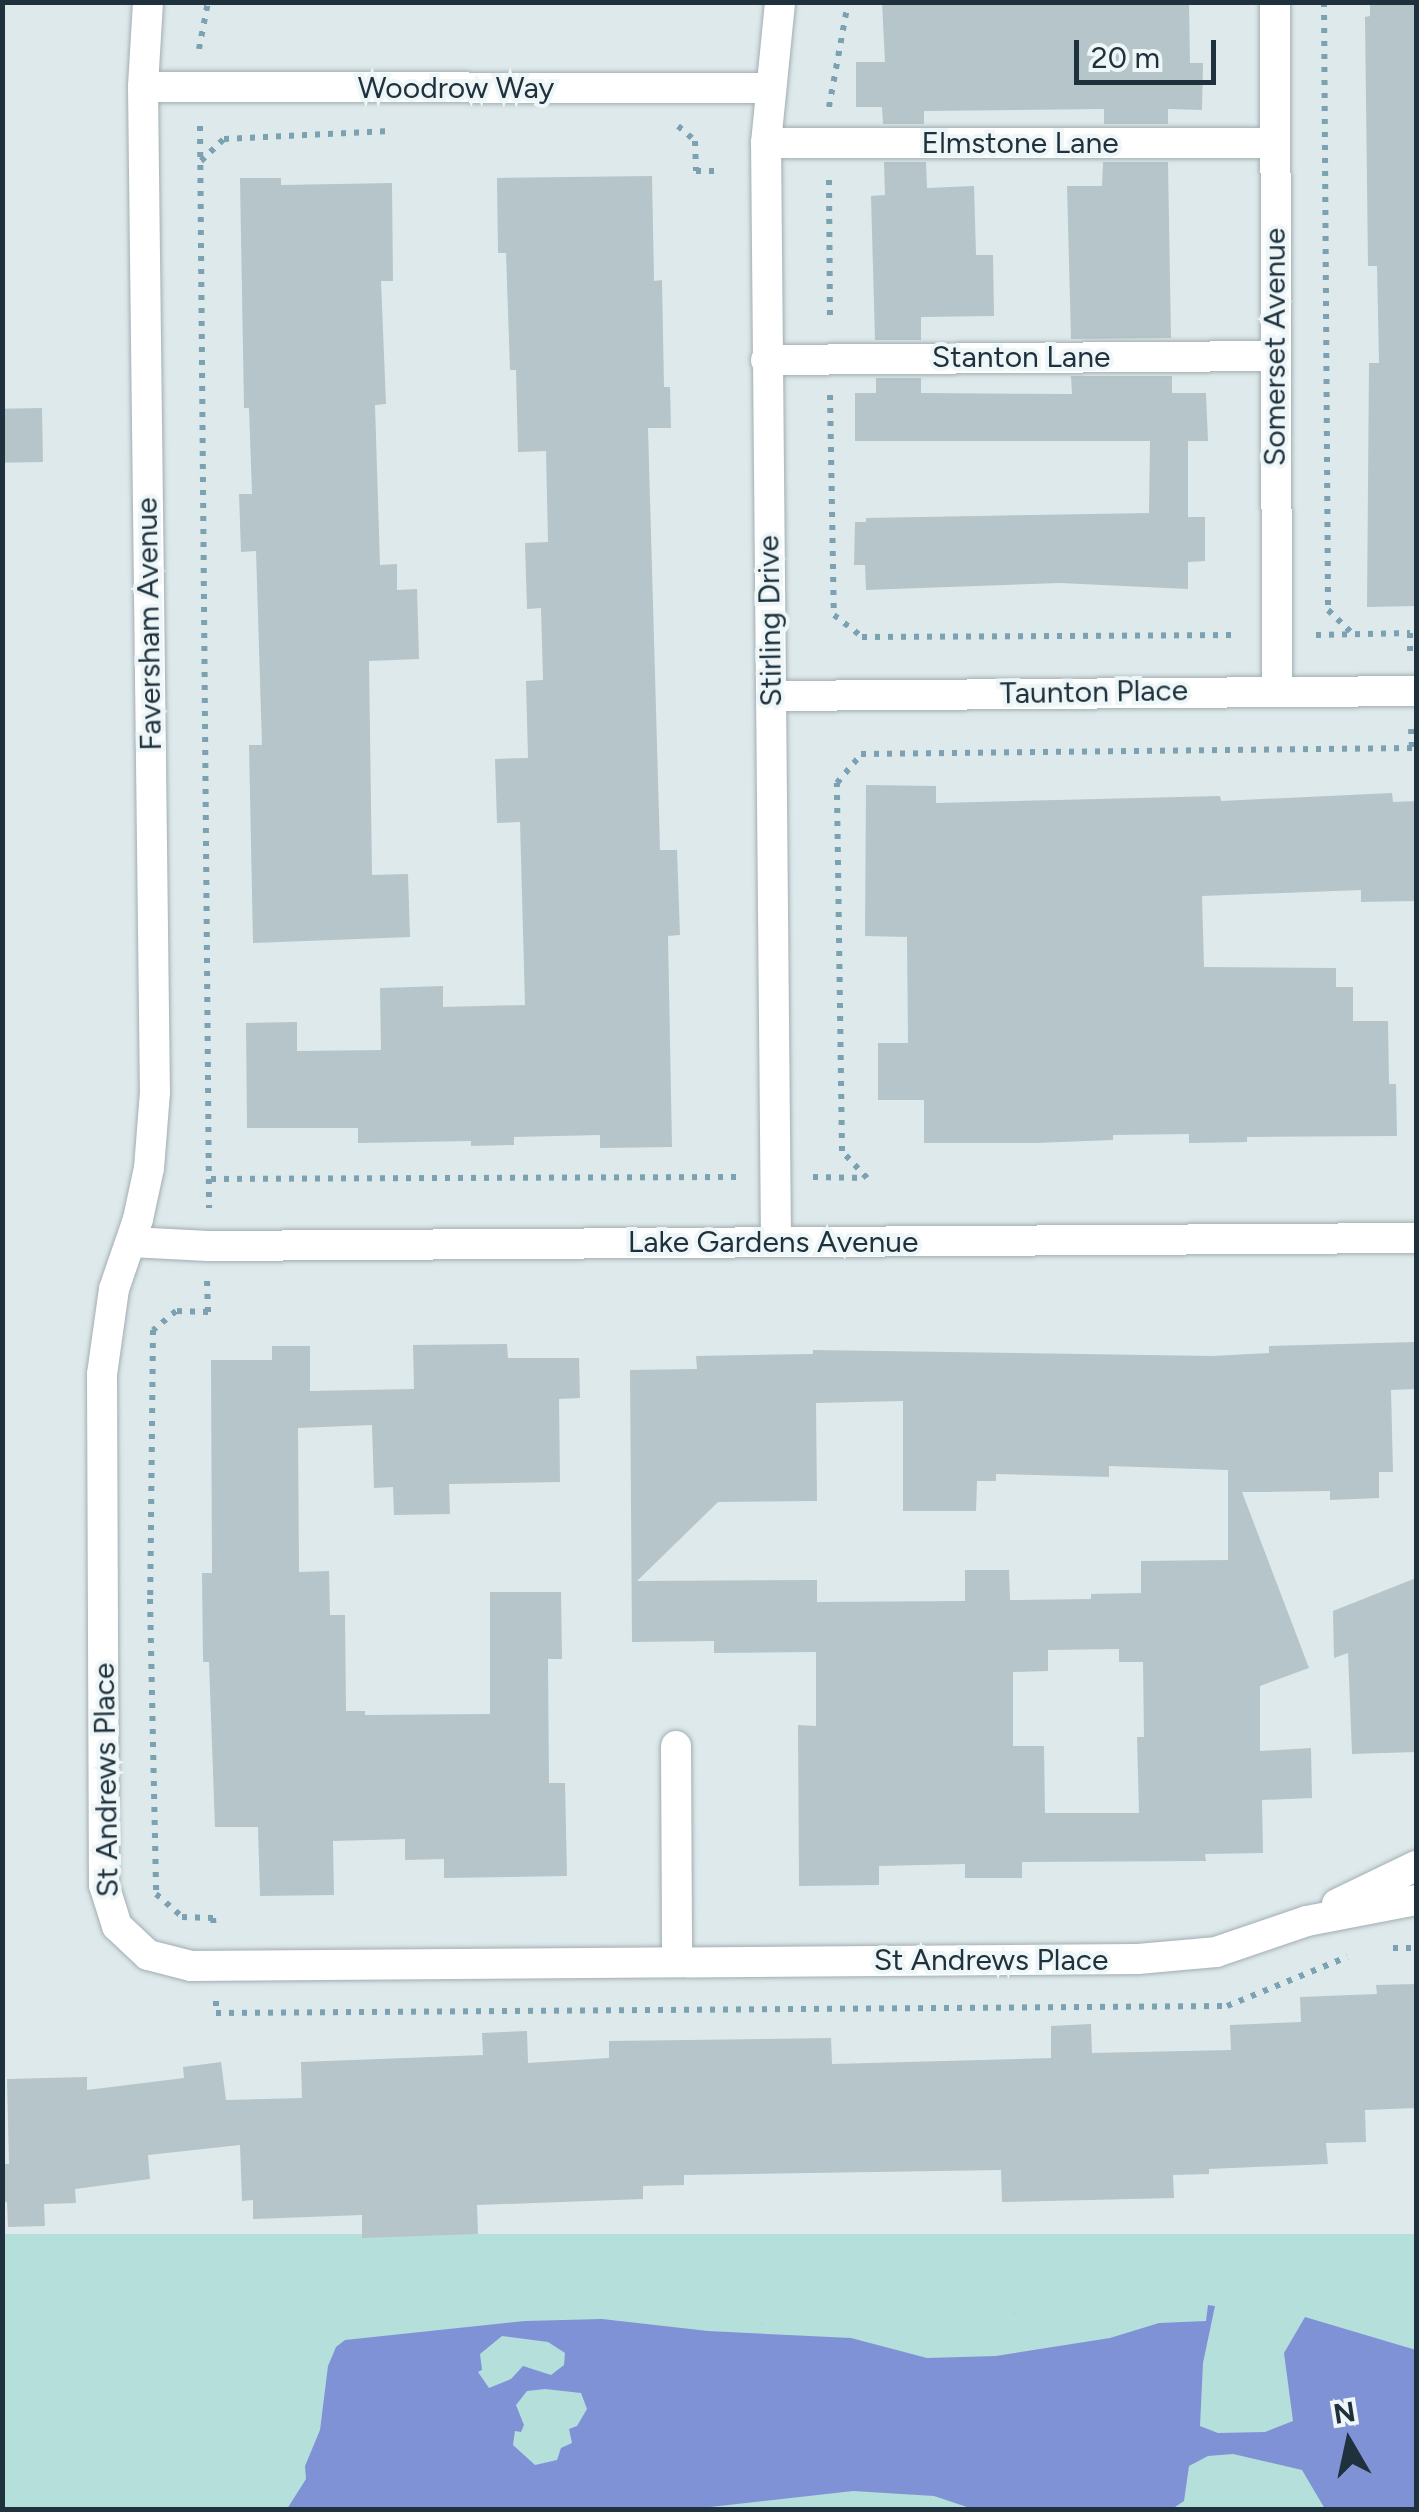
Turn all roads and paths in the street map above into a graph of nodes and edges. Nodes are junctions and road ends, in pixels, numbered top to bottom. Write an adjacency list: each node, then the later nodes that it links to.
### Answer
1 (148, 2): 6 (street, Faversham Avenue)
2 (780, 2): 7 (street, Stirling Drive)
3 (848, 2): 10 (path)
4 (1274, 2): 11 (street, Somerset Avenue)
5 (1324, 2): 17 (path)
6 (143, 87): 7 (street, Woodrow Way); 26 (street, Faversham Avenue)
7 (769, 88): 12 (street, Stirling Drive)
8 (668, 117): 13 (path)
9 (398, 130): 23 (path)
10 (829, 143): 11 (street, Elmstone Lane); 12 (street, Elmstone Lane)
11 (1275, 143): 14 (street, Somerset Avenue)
12 (766, 144): 15 (street, Stirling Drive)
13 (720, 171)
14 (1276, 356): 15 (street, Stanton Lane); 17 (street, Somerset Avenue)
15 (766, 360): 20 (street, Stirling Drive)
16 (834, 615): 17 (path)
17 (1276, 635): 18 (street, Somerset Avenue)
18 (1277, 690): 19 (street, Taunton Place); 20 (street, Taunton Place)
19 (1416, 691)
20 (772, 696): 22 (street, Stirling Drive)
21 (1416, 748): 22 (path)
22 (776, 1177): 23 (path); 25 (street, Stirling Drive)
23 (211, 1179): 27 (path)
24 (1416, 1238): 25 (street, Lake Gardens Avenue)
25 (776, 1241): 27 (street, Lake Gardens Avenue)
26 (130, 1242): 27 (street, Lake Gardens Avenue); 33 (street, St Andrews Place)
27 (208, 1246): 33 (path)
28 (676, 1746): 32 (street)
29 (1416, 1866): 31 (street, St Andrews Place)
30 (1416, 1900): 31 (street, St Andrews Place)
31 (1299, 1924): 32 (street, St Andrews Place)
32 (677, 1961): 33 (street, St Andrews Place)
33 (215, 1966): 34 (path)
34 (216, 2013)

